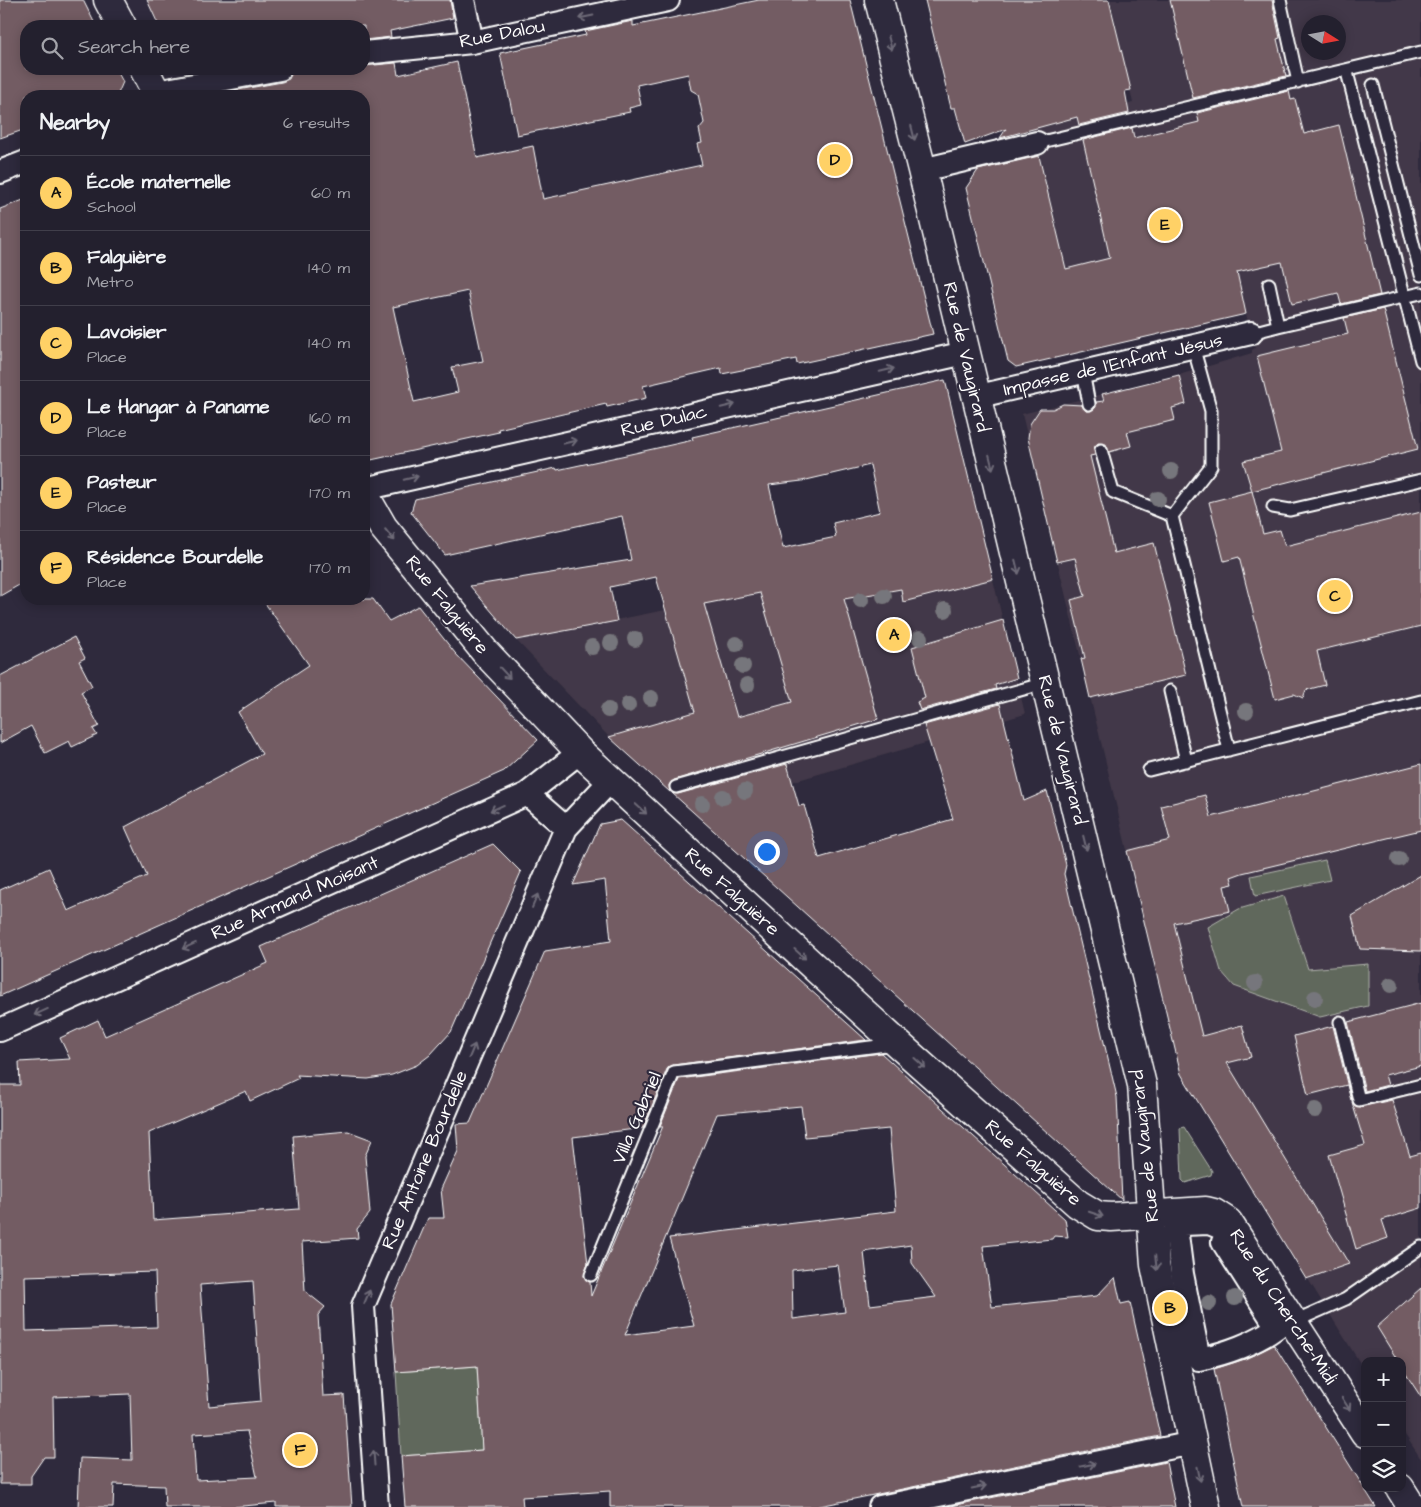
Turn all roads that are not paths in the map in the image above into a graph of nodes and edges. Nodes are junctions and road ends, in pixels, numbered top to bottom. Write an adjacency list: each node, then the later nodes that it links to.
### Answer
1 (108, 0): 6 (main road)
2 (463, 0): 7 (street)
3 (668, 0): 7 (street, Rue Dalou, one-way to 7)
4 (879, 0): 17 (main road, Rue de Vaugirard, one-way to 17)
5 (1280, 0): 12 (lane)
6 (119, 20)
7 (472, 42): 8 (street, Rue Dalou)
8 (372, 52)
9 (1421, 52): 10 (lane)
10 (1347, 72): 12 (lane); 22 (lane)
11 (235, 75): 14 (street)
12 (1298, 82): 15 (lane)
13 (1373, 85): 19 (lane)
14 (153, 86)
15 (1037, 143): 17 (street)
16 (20, 164): 18 (street)
17 (922, 170): 26 (main road, Rue de Vaugirard)
18 (0, 172)
19 (1421, 275)
20 (1269, 284): 23 (lane)
21 (1421, 293): 22 (lane)
22 (1404, 297): 23 (lane); 27 (lane)
23 (1278, 326): 24 (lane)
24 (1251, 333): 25 (street, Impasse de l'Enfant Jésus)
25 (1193, 346): 28 (street, Impasse de l'Enfant Jésus); 36 (lane)
26 (965, 353): 29 (main road, Rue de Vaugirard); 33 (street, Rue Dulac, one-way to 26)
27 (1421, 362)
28 (1083, 372): 29 (street, Impasse de l'Enfant Jésus); 30 (lane)
29 (975, 397): 37 (main road, Rue de Vaugirard, one-way to 37)
30 (1089, 404)
31 (1101, 450): 36 (lane)
32 (1421, 480): 35 (lane)
33 (370, 488)
34 (370, 504): 41 (main road, Rue Falguière, one-way to 41)
35 (1273, 507)
36 (1172, 516): 40 (lane)
37 (1046, 683): 45 (lane); 52 (main road, Rue de Vaugirard, one-way to 52)
38 (1170, 691): 42 (lane)
39 (1421, 702): 40 (lane)
40 (1229, 750): 42 (lane)
41 (580, 752): 44 (main road, Rue Falguière); 46 (street, Rue Armand Moisant)
42 (1186, 761): 43 (lane)
43 (1149, 770)
44 (610, 781): 47 (street, Rue Antoine Bourdelle); 50 (main road, Rue Falguière, one-way to 50)
45 (676, 787)
46 (527, 794): 47 (street); 49 (street, Rue Armand Moisant, one-way to 49)
47 (566, 828): 60 (street, Rue Antoine Bourdelle, one-way to 47)
48 (1340, 1022): 51 (lane)
49 (0, 1030)
50 (898, 1044): 52 (main road, Rue Falguière, one-way to 52); 55 (lane, Villa Gabriel)
51 (1421, 1085)
52 (1152, 1214): 56 (main road, Rue du Cherche-Midi); 58 (main road, Rue de Vaugirard, one-way to 58)
53 (1227, 1235): 53 (street)
54 (1421, 1247): 56 (lane)
55 (591, 1275)
56 (1294, 1322): 57 (main road, Rue du Cherche-Midi, one-way to 57)
57 (1361, 1427)
58 (1192, 1443): 61 (street, one-way to 58); 62 (main road, Rue de Vaugirard, one-way to 62)
59 (1403, 1492): 63 (main road)
60 (377, 1507)
61 (880, 1507)
62 (1206, 1507)
63 (1412, 1507)

